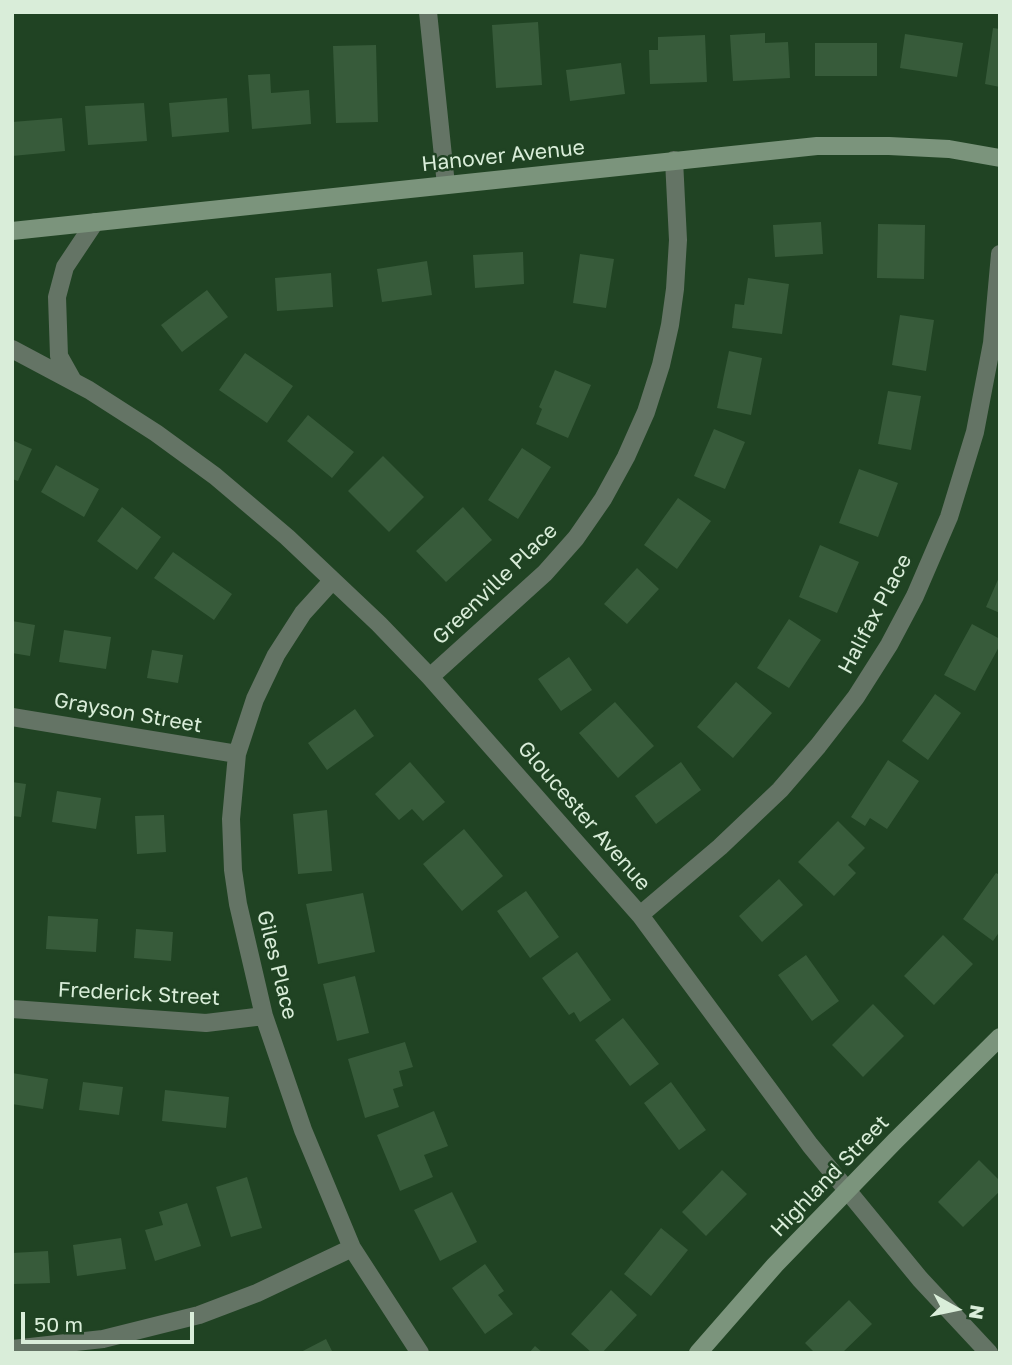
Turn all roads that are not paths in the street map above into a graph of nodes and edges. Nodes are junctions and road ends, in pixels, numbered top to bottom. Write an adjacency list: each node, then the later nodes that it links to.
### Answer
1 (428, 12): 4 (street)
2 (1000, 158): 3 (street, Hanover Avenue)
3 (674, 160): 4 (street, Hanover Avenue); 11 (street, Greenville Place)
4 (446, 185): 5 (street, Hanover Avenue)
5 (95, 222): 6 (street, Hanover Avenue); 9 (street)
6 (12, 231)
7 (1000, 254): 14 (street, Halifax Place)
8 (12, 349): 9 (street, Gloucester Avenue)
9 (73, 381): 10 (street, Gloucester Avenue)
10 (332, 581): 11 (street, Gloucester Avenue); 13 (street, Giles Place)
11 (430, 677): 14 (street, Gloucester Avenue)
12 (12, 717): 13 (street, Grayson Street)
13 (237, 754): 16 (street, Giles Place)
14 (640, 915): 18 (street, Gloucester Avenue)
15 (12, 1009): 16 (street, Frederick Street)
16 (264, 1016): 19 (street, Giles Place)
17 (1000, 1037): 18 (street, Highland Street)
18 (847, 1191): 22 (street, Highland Street); 23 (street, Gloucester Avenue)
19 (352, 1248): 20 (street); 21 (street, Giles Place)
20 (12, 1349)
21 (420, 1353)
22 (698, 1353)
23 (989, 1353)

